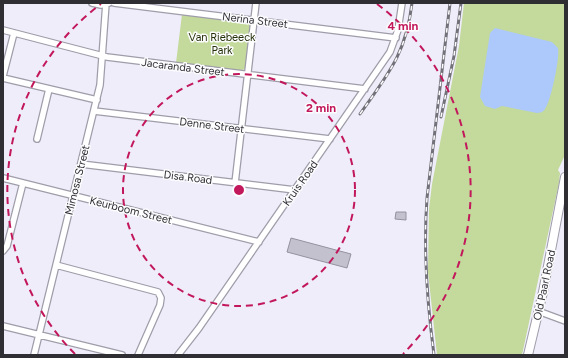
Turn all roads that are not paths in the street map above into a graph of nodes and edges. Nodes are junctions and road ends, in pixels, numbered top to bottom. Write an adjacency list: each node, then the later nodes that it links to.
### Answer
1 (92, 3): 2 (street)
2 (107, 3): 10 (street, Mimosa Street)
3 (114, 3): 6 (street, Nerina Street)
4 (256, 3): 6 (street)
5 (402, 3): 9 (street, Kruis Road)
6 (254, 20): 9 (street, Nerina Street); 11 (street)
7 (3, 30): 8 (street, Jacaranda Street)
8 (14, 33): 10 (street, Jacaranda Street); 12 (street)
9 (396, 38): 14 (street, Kruis Road)
10 (103, 56): 11 (street, Jacaranda Street); 15 (street, Mimosa Street)
11 (248, 75): 14 (street, Jacaranda Street); 17 (street)
12 (3, 77): 13 (street)
13 (49, 89): 15 (street); 18 (street)
14 (365, 89): 19 (street, Kruis Road)
15 (97, 100): 16 (street, Mimosa Street)
16 (94, 111): 17 (street, Denne Street); 20 (street, Mimosa Street)
17 (241, 128): 19 (street, Denne Street); 24 (street)
18 (37, 139)
19 (330, 139): 25 (street, Kruis Road)
20 (81, 164): 24 (street, Disa Road); 26 (street, Mimosa Street)
21 (565, 177): 28 (main road, Old Paarl Road)
22 (3, 178): 23 (street, Keurboom Street)
23 (23, 183): 26 (street, Keurboom Street); 30 (street)
24 (235, 183): 25 (street, Disa Road)
25 (295, 190): 29 (street, Kruis Road)
26 (73, 196): 29 (street, Keurboom Street); 31 (street, Mimosa Street)
27 (565, 197): 28 (main road, Old Paarl Road)
28 (559, 214): 32 (main road, Old Paarl Road)
29 (259, 242): 39 (street, Kruis Road)
30 (3, 251)
31 (56, 265): 35 (street, Mimosa Street); 38 (street)
32 (538, 311): 33 (street); 40 (main road, Old Paarl Road)
33 (565, 321)
34 (3, 326): 35 (street)
35 (39, 335): 36 (street, Mimosa Street); 37 (street)
36 (34, 355)
37 (122, 355)
38 (138, 355)
39 (178, 355)
40 (528, 355)

